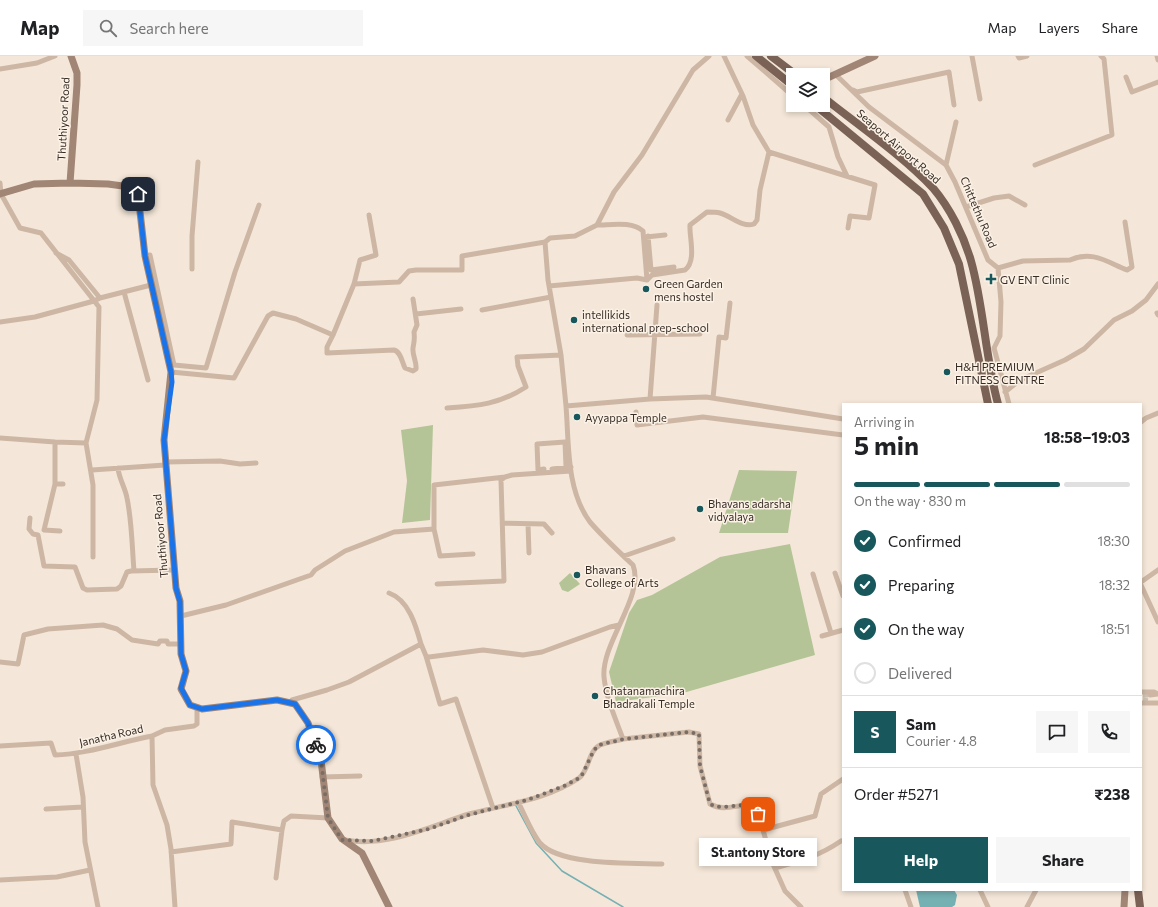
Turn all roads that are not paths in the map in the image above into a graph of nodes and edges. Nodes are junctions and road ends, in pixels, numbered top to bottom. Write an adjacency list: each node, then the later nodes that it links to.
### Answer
1 (55, 56): 16 (street)
2 (71, 56): 38 (main road, Thuthiyoor Road)
3 (709, 56): 45 (street)
4 (724, 56): 24 (street)
5 (747, 56): 22 (street)
6 (756, 56): 20 (main road)
7 (771, 56): 15 (main road)
8 (874, 56): 17 (main road)
9 (972, 56): 25 (street)
10 (1018, 56): 11 (street)
11 (1027, 56)
12 (1102, 56): 35 (street)
13 (1157, 56): 14 (street)
14 (1158, 60)
15 (787, 68)
16 (0, 69)
17 (834, 74): 18 (main road); 23 (street, Chittethu Road)
18 (830, 76)
19 (1126, 77): 21 (street)
20 (786, 80)
21 (1158, 82)
22 (786, 90)
23 (852, 90): 27 (street); 34 (street, Chittethu Road)
24 (742, 94): 30 (street); 32 (street)
25 (980, 99)
26 (830, 103): 75 (main road, Seaport Airport Road)
27 (954, 105)
28 (812, 112): 36 (street)
29 (824, 112): 76 (main road)
30 (728, 120)
31 (956, 122): 34 (street)
32 (769, 152): 36 (street); 55 (street)
33 (198, 162): 54 (street)
34 (946, 165): 42 (street, Chittethu Road)
35 (1035, 165)
36 (847, 176): 46 (street)
37 (0, 183): 39 (street)
38 (70, 183): 39 (main road, Thuthiyoor Road); 51 (main road, Thuthiyoor Road)
39 (0, 194): 50 (street)
40 (259, 205): 51 (street)
41 (1025, 205): 42 (street)
42 (966, 207): 53 (street, Chittethu Road)
43 (369, 215): 56 (street)
44 (1125, 222): 53 (street)
45 (597, 225): 48 (street); 49 (street)
46 (848, 228)
47 (665, 235): 48 (street)
48 (646, 237): 52 (street); 55 (street)
49 (545, 242): 56 (street); 59 (street)
50 (53, 251): 62 (street); 64 (street)
51 (145, 256): 58 (main road, Thuthiyoor Road)
52 (674, 267)
53 (998, 268): 75 (street)
54 (192, 269)
55 (647, 280): 59 (street)
56 (354, 284): 72 (street)
57 (1158, 284): 80 (street)
58 (151, 285): 60 (street); 78 (main road, Thuthiyoor Road)
59 (549, 286): 61 (street)
60 (124, 292): 62 (street); 79 (street)
61 (551, 297): 68 (street); 77 (street)
62 (100, 298): 64 (street)
63 (414, 300): 69 (street)
64 (94, 301): 70 (street); 95 (street)
65 (730, 304): 81 (street)
66 (657, 305): 74 (street)
67 (461, 309): 69 (street)
68 (482, 310)
69 (416, 314): 72 (street)
70 (0, 322)
71 (700, 334): 74 (street)
72 (333, 335): 78 (street)
73 (627, 335): 74 (street)
74 (655, 336): 82 (street)
75 (991, 348): 76 (main road); 80 (street); 84 (main road, Seaport Airport Road)
76 (978, 350): 83 (main road)
77 (561, 355): 86 (street); 87 (street)
78 (171, 372): 96 (main road, Thuthiyoor Road)
79 (148, 380)
80 (1005, 392): 85 (street)
81 (713, 398): 82 (street); 90 (street)
82 (650, 399): 86 (street)
83 (988, 403)
84 (998, 403)
85 (1010, 403)
86 (566, 406): 99 (street)
87 (447, 408)
88 (636, 412): 92 (street)
89 (1158, 413): 91 (street)
90 (842, 419)
91 (1142, 421)
92 (842, 435)
93 (0, 438): 94 (street)
94 (54, 442): 95 (street); 102 (street)
95 (86, 443): 100 (street)
96 (165, 463): 97 (street); 98 (street); 115 (main road, Thuthiyoor Road)
97 (256, 463)
98 (118, 468): 100 (street); 117 (street)
99 (569, 468): 99 (street); 101 (street); 113 (street)
100 (92, 470): 114 (street)
101 (505, 477): 105 (street); 107 (street)
102 (55, 484): 103 (street); 108 (street)
103 (63, 484)
104 (30, 518): 117 (street)
105 (502, 523): 106 (street); 121 (street)
106 (528, 524): 109 (street); 111 (street)
107 (434, 529): 112 (street); 125 (street)
108 (60, 531)
109 (552, 533)
110 (673, 539): 113 (street)
111 (529, 553)
112 (473, 554)
113 (624, 556): 127 (street)
114 (93, 557)
115 (174, 570): 117 (street); 125 (main road, Thuthiyoor Road)
116 (1158, 570): 120 (street)
117 (134, 571)
118 (835, 573): 124 (street)
119 (813, 574): 129 (street)
120 (1142, 581)
121 (437, 584)
122 (1142, 587): 126 (street)
123 (389, 593): 132 (street)
124 (842, 593)
125 (181, 616): 131 (main road, Thuthiyoor Road)
126 (1158, 622)
127 (619, 625): 133 (street); 141 (street)
128 (842, 630): 129 (street)
129 (831, 633): 130 (street)
130 (822, 636)
131 (181, 644): 134 (street); 139 (main road, Thuthiyoor Road)
132 (421, 644): 133 (street); 138 (street)
133 (426, 656): 149 (street)
134 (0, 662)
135 (1158, 694): 136 (street); 137 (street)
136 (1142, 697): 137 (street)
137 (1158, 702)
138 (290, 703): 139 (main road); 145 (main road)
139 (197, 707): 140 (street, Janatha Road)
140 (152, 736): 143 (street, Janatha Road); 157 (street)
141 (624, 739): 147 (street); 153 (street)
142 (0, 746): 143 (street, Janatha Road)
143 (76, 754): 148 (street)
144 (360, 776): 145 (street)
145 (322, 777): 151 (main road)
146 (842, 780): 153 (street)
147 (518, 802): 149 (street); 159 (street)
148 (83, 807): 150 (street); 161 (street)
149 (493, 808): 154 (street)
150 (46, 809)
151 (328, 818): 152 (street); 154 (main road)
152 (282, 830): 157 (street); 162 (street)
153 (763, 830): 156 (street)
154 (342, 840): 171 (main road)
155 (842, 841): 160 (street)
156 (768, 851): 158 (street); 160 (street)
157 (171, 852): 170 (street)
158 (726, 860)
159 (662, 864)
160 (775, 868): 172 (street)
161 (90, 870): 163 (street); 169 (street)
162 (276, 878)
163 (0, 880)
164 (905, 891): 173 (street)
165 (980, 891): 174 (street)
166 (1035, 891): 175 (street)
167 (1125, 891): 176 (main road)
168 (1138, 891): 177 (main road)
169 (98, 907)
170 (175, 907)
171 (389, 907)
172 (801, 907)
173 (910, 907)
174 (988, 907)
175 (1027, 907)
176 (1124, 907)
177 (1140, 907)

